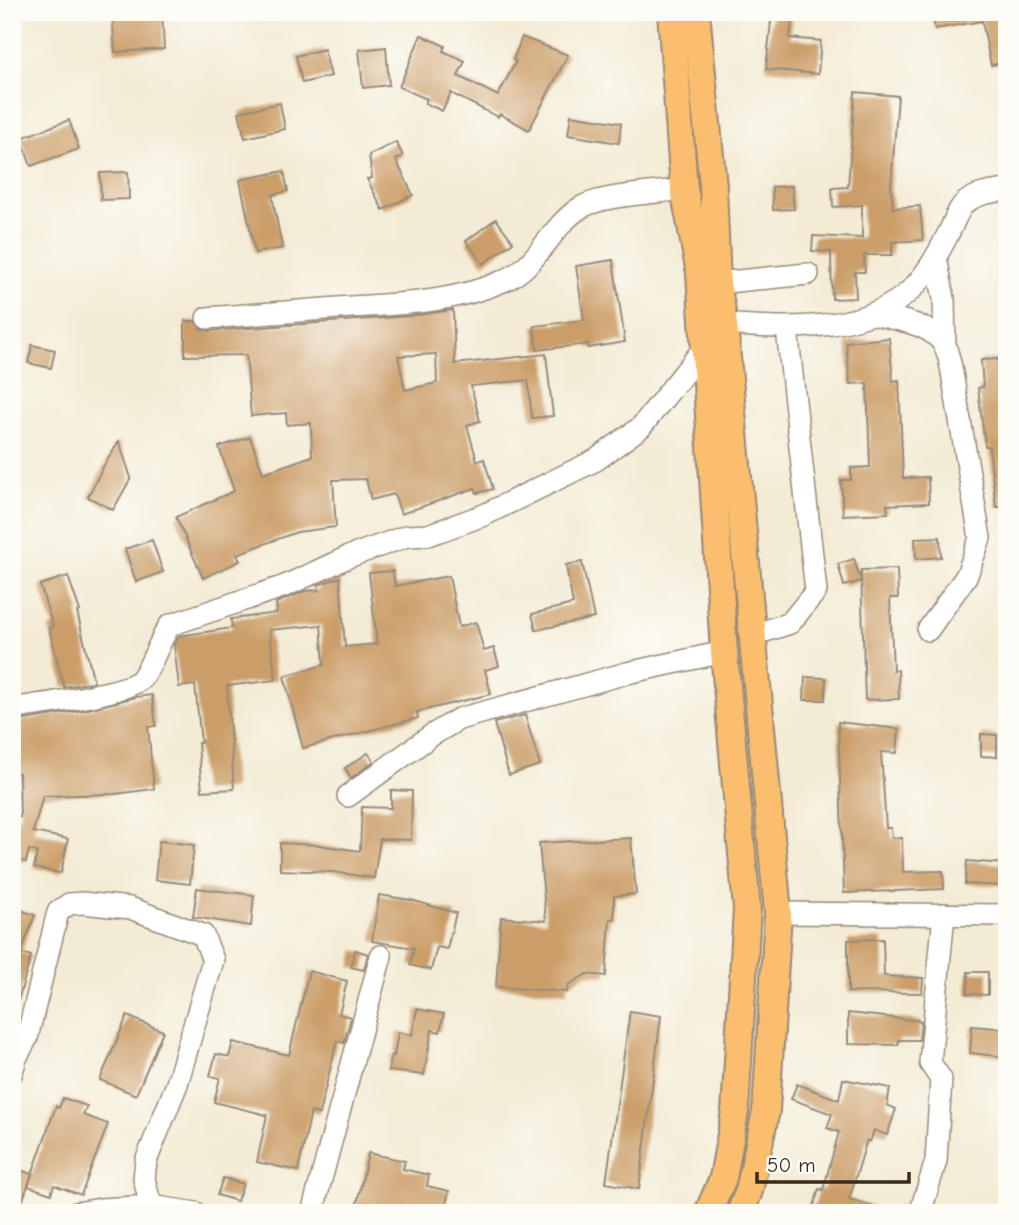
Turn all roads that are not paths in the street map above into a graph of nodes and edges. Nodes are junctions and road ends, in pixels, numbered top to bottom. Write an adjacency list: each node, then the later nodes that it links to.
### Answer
1 (671, 12): 3 (main road)
2 (696, 12): 7 (main road)
3 (684, 189): 9 (street); 13 (main road)
4 (1007, 190): 5 (street)
5 (936, 257): 8 (street); 12 (street)
6 (808, 274): 7 (street)
7 (717, 283): 10 (main road)
8 (874, 314): 11 (street); 12 (street)
9 (207, 317)
10 (724, 324): 11 (street); 15 (main road)
11 (788, 329): 15 (street)
12 (945, 346): 14 (street)
13 (704, 348): 16 (main road); 17 (street)
14 (929, 630)
15 (753, 635): 19 (main road)
16 (724, 652): 18 (street); 28 (main road)
17 (12, 709)
18 (348, 796)
19 (778, 913): 20 (street); 29 (main road)
20 (944, 914): 21 (street); 30 (street)
21 (1007, 915)
22 (381, 956): 27 (street)
23 (12, 1072): 24 (street)
24 (151, 1206): 25 (street); 26 (street)
25 (76, 1213)
26 (196, 1213)
27 (312, 1213)
28 (708, 1213)
29 (740, 1213)
30 (920, 1213)

